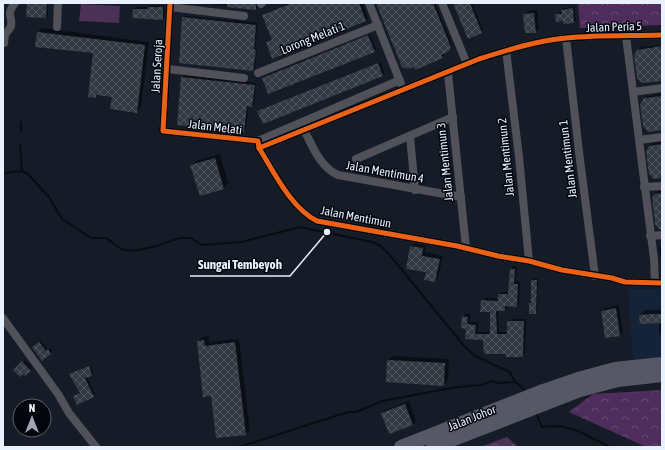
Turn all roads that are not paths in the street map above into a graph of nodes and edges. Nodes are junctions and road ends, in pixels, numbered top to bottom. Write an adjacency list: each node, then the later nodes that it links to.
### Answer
1 (15, 3): 12 (street)
2 (58, 3): 8 (street)
3 (369, 3): 7 (street)
4 (442, 3): 14 (street)
5 (170, 5): 6 (street); 15 (street, Jalan Seroja)
6 (244, 16)
7 (378, 25): 16 (street, Lorong Melati 1); 19 (street)
8 (57, 27)
9 (662, 35): 10 (street, Jalan Peria 5)
10 (626, 36): 11 (street, Jalan Peria 5); 22 (street)
11 (566, 38): 13 (street); 39 (street, Jalan Mentimun 1)
12 (4, 43)
13 (506, 50): 14 (street); 38 (street, Jalan Mentimun 2)
14 (468, 64): 17 (street)
15 (168, 69): 18 (street); 25 (street, Jalan Seroja)
16 (258, 73)
17 (448, 73): 21 (street); 23 (street, Jalan Mentimun 3)
18 (244, 78)
19 (400, 80): 21 (street); 29 (street, Jalan Melati)
20 (662, 88): 22 (street)
21 (404, 90): 24 (street)
22 (633, 92): 28 (street)
23 (453, 117): 26 (street); 34 (street, Jalan Mentimun 3)
24 (304, 130): 29 (street); 33 (street, Jalan Mentimun 4)
25 (163, 131): 29 (street, Jalan Melati)
26 (410, 136): 30 (street); 33 (street)
27 (662, 137): 28 (street)
28 (639, 140): 32 (street)
29 (259, 145): 37 (street, Jalan Mentimun)
30 (356, 159)
31 (662, 186): 32 (street)
32 (644, 187): 36 (street)
33 (415, 190): 34 (street, Jalan Mentimun 4)
34 (461, 197): 37 (street, Jalan Mentimun 3)
35 (662, 235): 36 (street)
36 (650, 236): 40 (street)
37 (466, 248): 38 (street, Jalan Mentimun)
38 (529, 261): 39 (street, Jalan Mentimun)
39 (595, 276): 40 (street, Jalan Mentimun)
40 (659, 283)
41 (3, 318): 46 (street)
42 (662, 364): 44 (highway)
43 (658, 376): 44 (highway)
44 (546, 396): 45 (highway, Jalan Johor)
45 (511, 410): 47 (highway, Jalan Johor); 48 (highway, Jalan Johor)
46 (96, 447)
47 (401, 447)
48 (433, 447)

